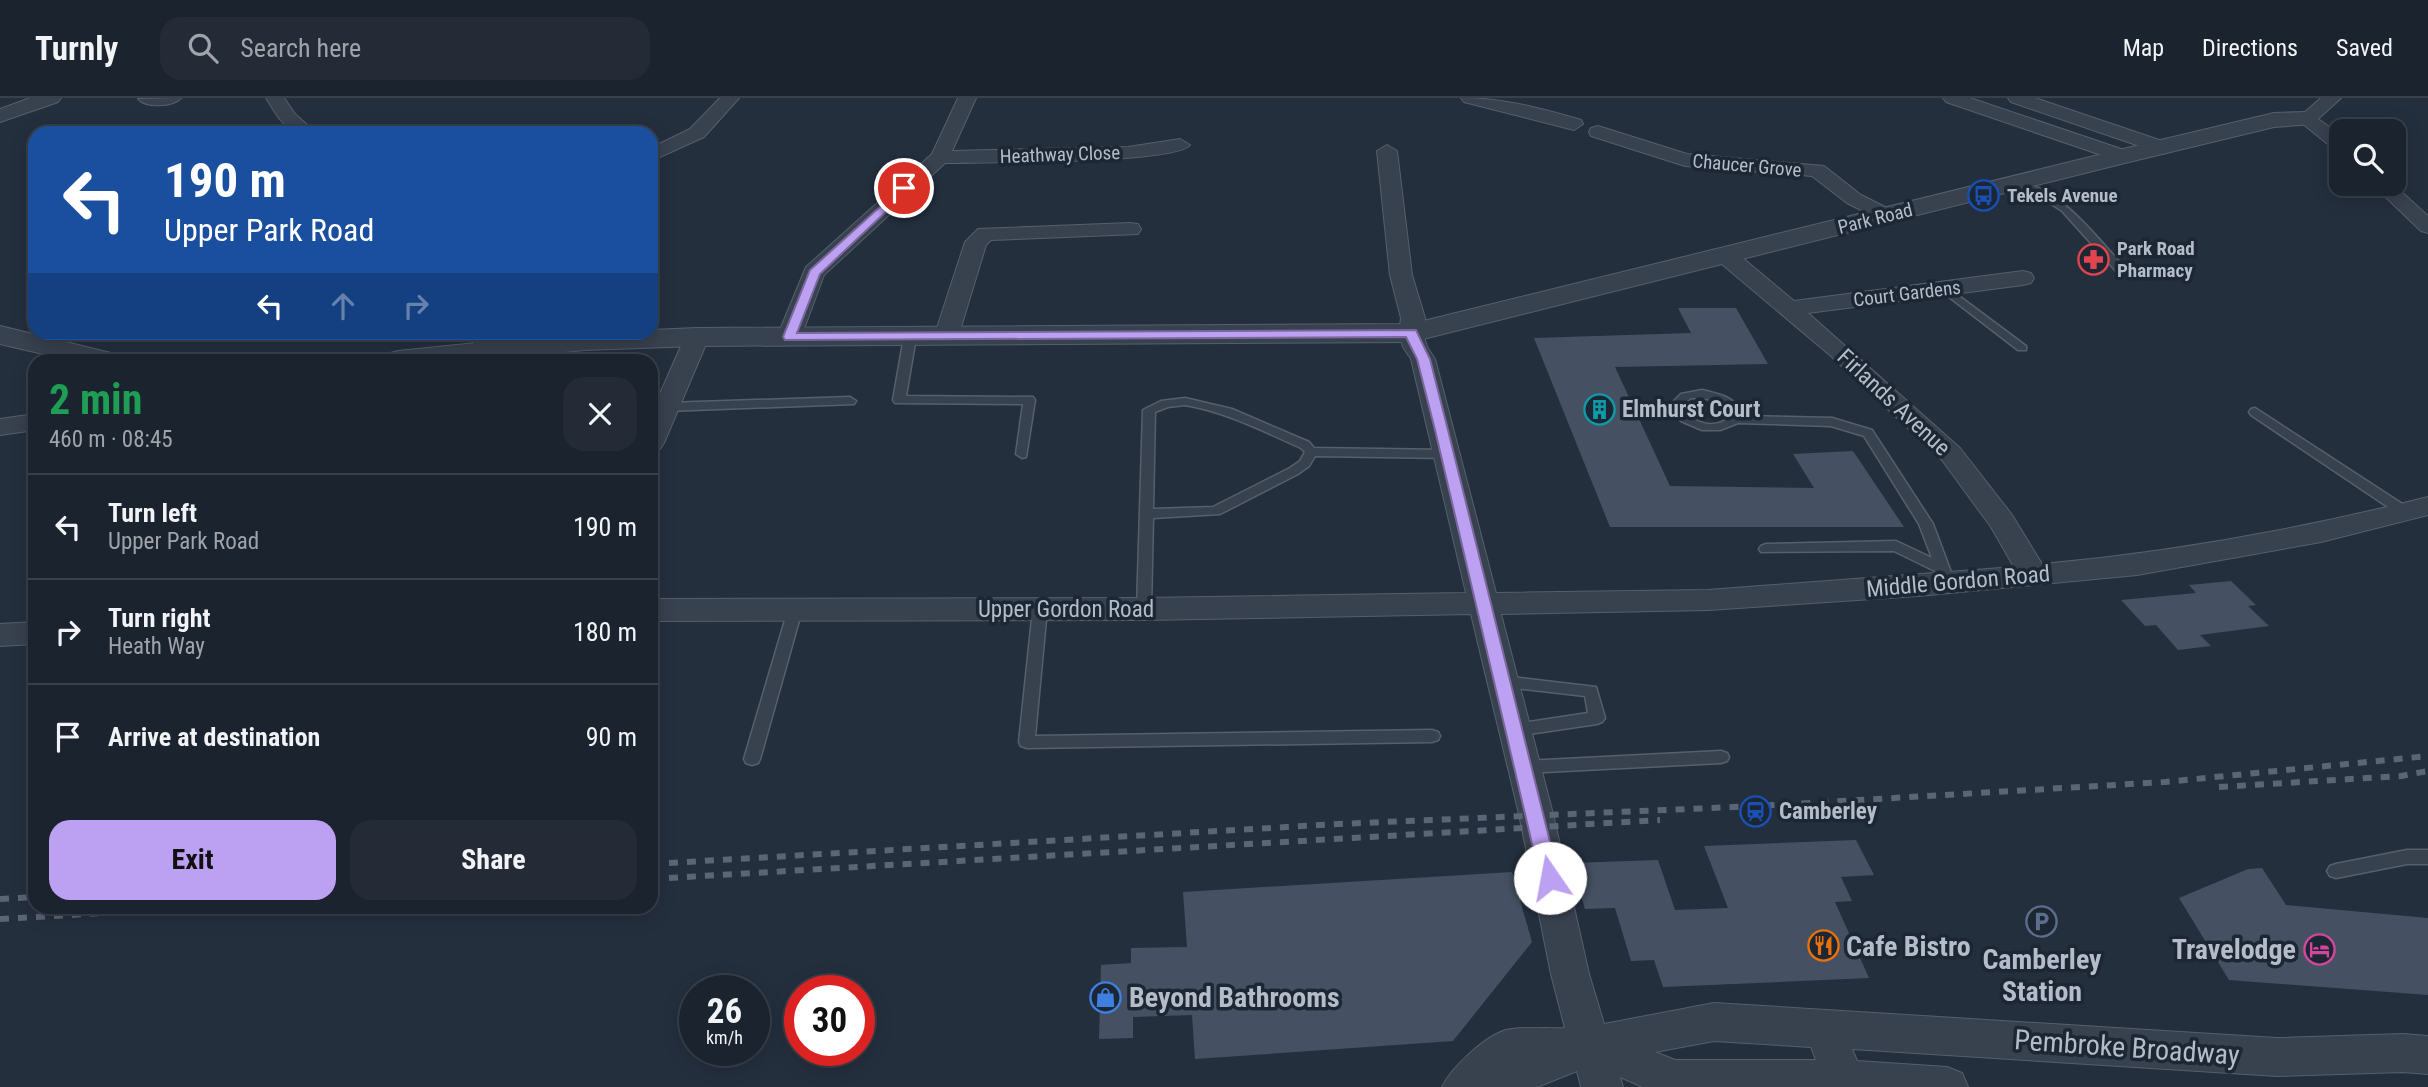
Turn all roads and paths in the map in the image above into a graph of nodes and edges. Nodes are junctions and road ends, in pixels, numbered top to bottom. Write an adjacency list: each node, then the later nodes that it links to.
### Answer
1 (52, 98): 11 (street)
2 (172, 98): 9 (street)
3 (275, 98): 13 (street)
4 (730, 98): 17 (street)
5 (967, 98): 19 (street)
6 (1470, 98): 22 (street, Chaucer Grove)
7 (1952, 98): 18 (street)
8 (2017, 98): 15 (street)
9 (145, 101)
10 (2319, 104): 12 (street); 15 (street, Park Road)
11 (0, 116)
12 (2329, 122)
13 (298, 126)
14 (1180, 145): 19 (street, Heathway Close)
15 (2164, 148): 18 (street, Park Road)
16 (1387, 151): 30 (street)
17 (658, 152)
18 (2123, 156): 20 (street, Park Road)
19 (940, 157): 33 (street)
20 (2029, 185): 22 (street, Park Road); 26 (lane)
21 (2395, 196): 23 (street)
22 (1886, 215): 25 (street, Park Road)
23 (2428, 227)
24 (1130, 229): 35 (street)
25 (1725, 256): 29 (street, Firlands Avenue); 30 (street, Park Road)
26 (2120, 269)
27 (2023, 278): 28 (street, Court Gardens)
28 (1944, 288): 29 (street, Court Gardens); 39 (lane)
29 (1791, 309): 55 (street, Firlands Avenue)
30 (1411, 333): 35 (street, Park Road); 51 (street)
31 (0, 335): 40 (street)
32 (697, 337): 33 (street, Park Road); 36 (street, Park Road); 43 (street)
33 (789, 337): 34 (street, Park Road)
34 (910, 337): 35 (street, Park Road); 50 (lane)
35 (946, 337)
36 (658, 338)
37 (613, 340): 38 (street, Park Road)
38 (485, 342): 41 (street, Park Road)
39 (2022, 348)
40 (79, 354)
41 (427, 354)
42 (850, 401): 43 (lane)
43 (667, 407): 48 (street)
44 (2255, 412): 52 (lane)
45 (1735, 419): 56 (lane)
46 (28, 423): 47 (street)
47 (0, 427)
48 (658, 427)
49 (1311, 452): 51 (lane); 53 (lane); 53 (lane)
50 (1022, 454)
51 (1447, 454): 57 (street)
52 (2416, 509): 55 (street, Middle Gordon Road)
53 (1148, 514): 59 (lane)
54 (1766, 549): 56 (lane)
55 (2034, 575): 56 (street, Middle Gordon Road)
56 (1946, 576): 57 (street, Middle Gordon Road)
57 (1482, 603): 59 (street, Upper Gordon Road); 64 (street)
58 (1040, 609): 59 (street, Upper Gordon Road); 61 (street, Upper Gordon Road); 66 (lane)
59 (1144, 609)
60 (658, 610): 61 (street, Upper Gordon Road)
61 (795, 610): 68 (lane)
62 (28, 633): 63 (street)
63 (0, 635)
64 (1502, 682): 65 (street); 65 (lane)
65 (1515, 730): 69 (street)
66 (1432, 737)
67 (1721, 757): 69 (lane)
68 (752, 759)
69 (1525, 768): 73 (street)
70 (2428, 857): 71 (lane)
71 (2336, 871)
72 (1825, 1029): 73 (street, Pembroke Broadway); 74 (street, Pembroke Broadway); 75 (street)
73 (1591, 1046): 75 (street); 76 (street); 77 (street); 78 (street)
74 (2428, 1055)
75 (1844, 1083): 79 (street)
76 (1463, 1087)
77 (1486, 1087)
78 (1602, 1087)
79 (1947, 1087)

